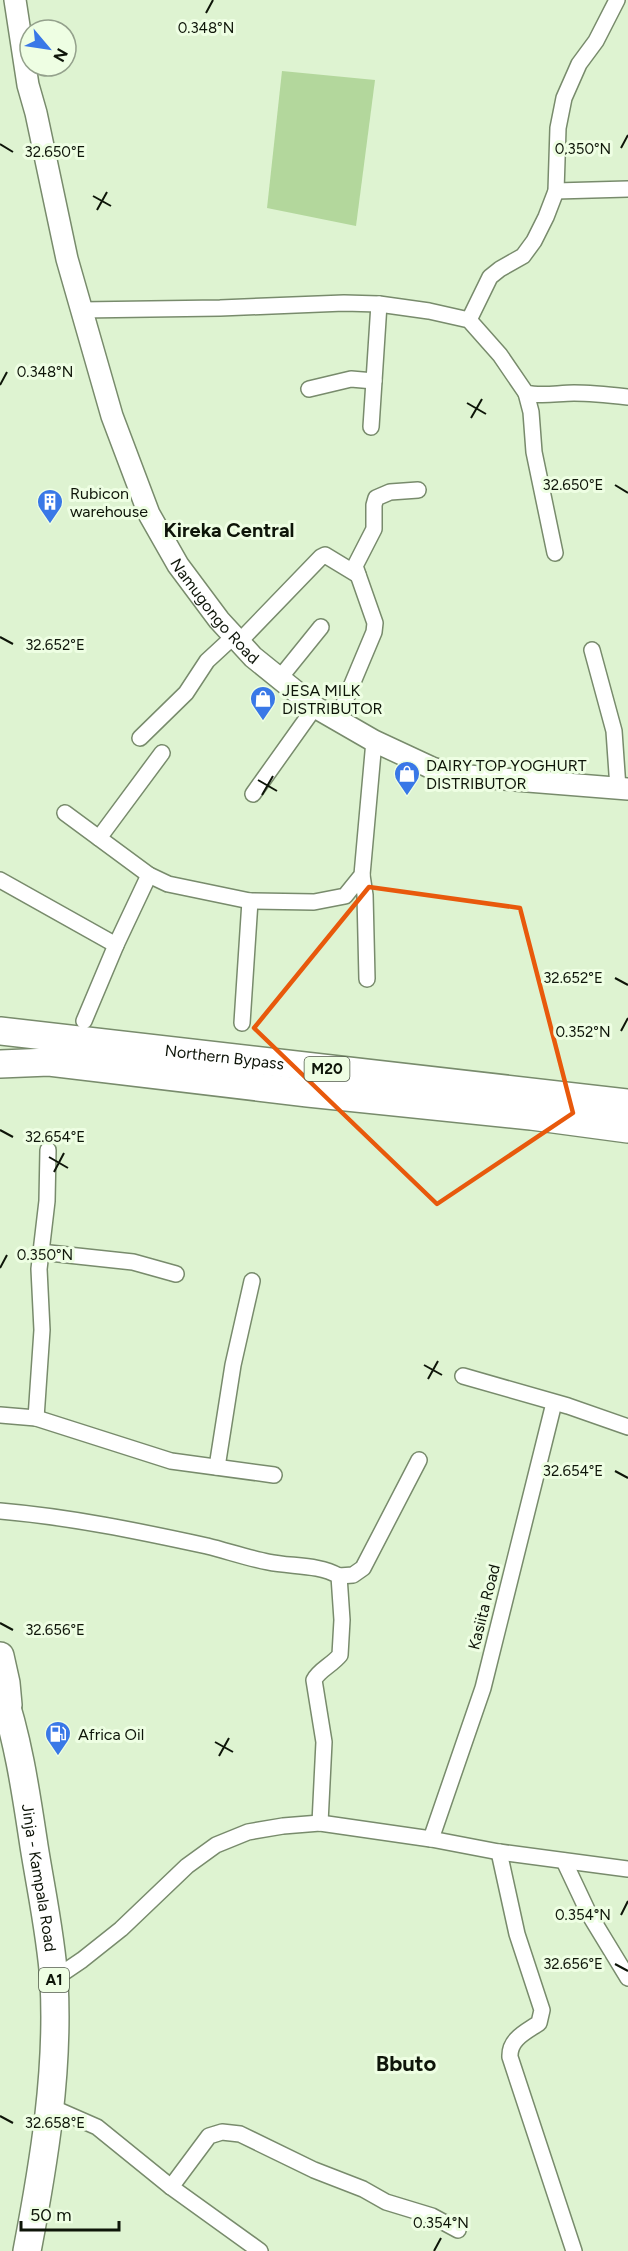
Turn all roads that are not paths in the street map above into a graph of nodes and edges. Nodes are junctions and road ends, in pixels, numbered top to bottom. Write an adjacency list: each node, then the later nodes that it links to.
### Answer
1 (15, 0): 6 (main road, Namugongo Road)
2 (617, 0): 4 (street)
3 (628, 189): 4 (street)
4 (556, 191): 7 (street)
5 (379, 304): 6 (street); 7 (street); 8 (street)
6 (81, 310): 17 (main road, Namugongo Road)
7 (470, 320): 10 (street)
8 (374, 381): 9 (street); 12 (street)
9 (309, 389)
10 (526, 393): 11 (street); 14 (street)
11 (628, 397)
12 (372, 427)
13 (418, 490): 15 (street)
14 (555, 553)
15 (358, 575): 17 (street); 21 (street)
16 (321, 627): 19 (street)
17 (235, 640): 19 (main road, Namugongo Road); 22 (street)
18 (592, 650): 25 (street)
19 (279, 679): 20 (main road, Namugongo Road)
20 (315, 707): 21 (main road, Namugongo Road); 26 (street)
21 (337, 720): 23 (main road, Namugongo Road)
22 (140, 738)
23 (374, 741): 25 (main road, Namugongo Road); 30 (street)
24 (162, 753): 28 (street)
25 (623, 789)
26 (253, 794)
27 (65, 813): 28 (street)
28 (99, 838): 29 (street)
29 (149, 875): 32 (street); 33 (street)
30 (362, 875): 32 (street); 34 (street)
31 (0, 880): 33 (street)
32 (249, 901): 36 (street)
33 (116, 945): 35 (street)
34 (367, 979)
35 (84, 1021)
36 (242, 1023)
37 (0, 1032): 39 (highway, Northern Bypass / M20)
38 (0, 1064): 40 (highway, Northern Bypass / M20)
39 (628, 1103)
40 (628, 1129)
41 (48, 1150): 42 (street)
42 (40, 1252): 43 (street); 48 (street)
43 (176, 1274)
44 (252, 1281): 51 (street)
45 (463, 1376): 46 (street)
46 (554, 1403): 49 (street); 58 (street, Kasiita Road)
47 (0, 1415): 48 (street)
48 (36, 1418): 51 (street)
49 (628, 1427)
50 (419, 1460): 54 (street)
51 (216, 1467): 52 (street)
52 (274, 1475)
53 (0, 1511): 54 (street)
54 (339, 1576): 57 (street)
55 (0, 1656): 56 (highway, Jinja - Kampala Road)
56 (3, 1697): 63 (highway, Jinja - Kampala Road / A1)
57 (320, 1823): 58 (street); 63 (street)
58 (431, 1839): 59 (street)
59 (499, 1852): 60 (street); 69 (street)
60 (564, 1862): 61 (street); 62 (street)
61 (628, 1869)
62 (628, 1978)
63 (54, 1979): 64 (highway, Jinja - Kampala Road / A1)
64 (49, 2106): 65 (street); 67 (highway, Jinja - Kampala Road / A1)
65 (171, 2187): 66 (street); 68 (street)
66 (458, 2230)
67 (27, 2251)
68 (260, 2251)
69 (574, 2251)

